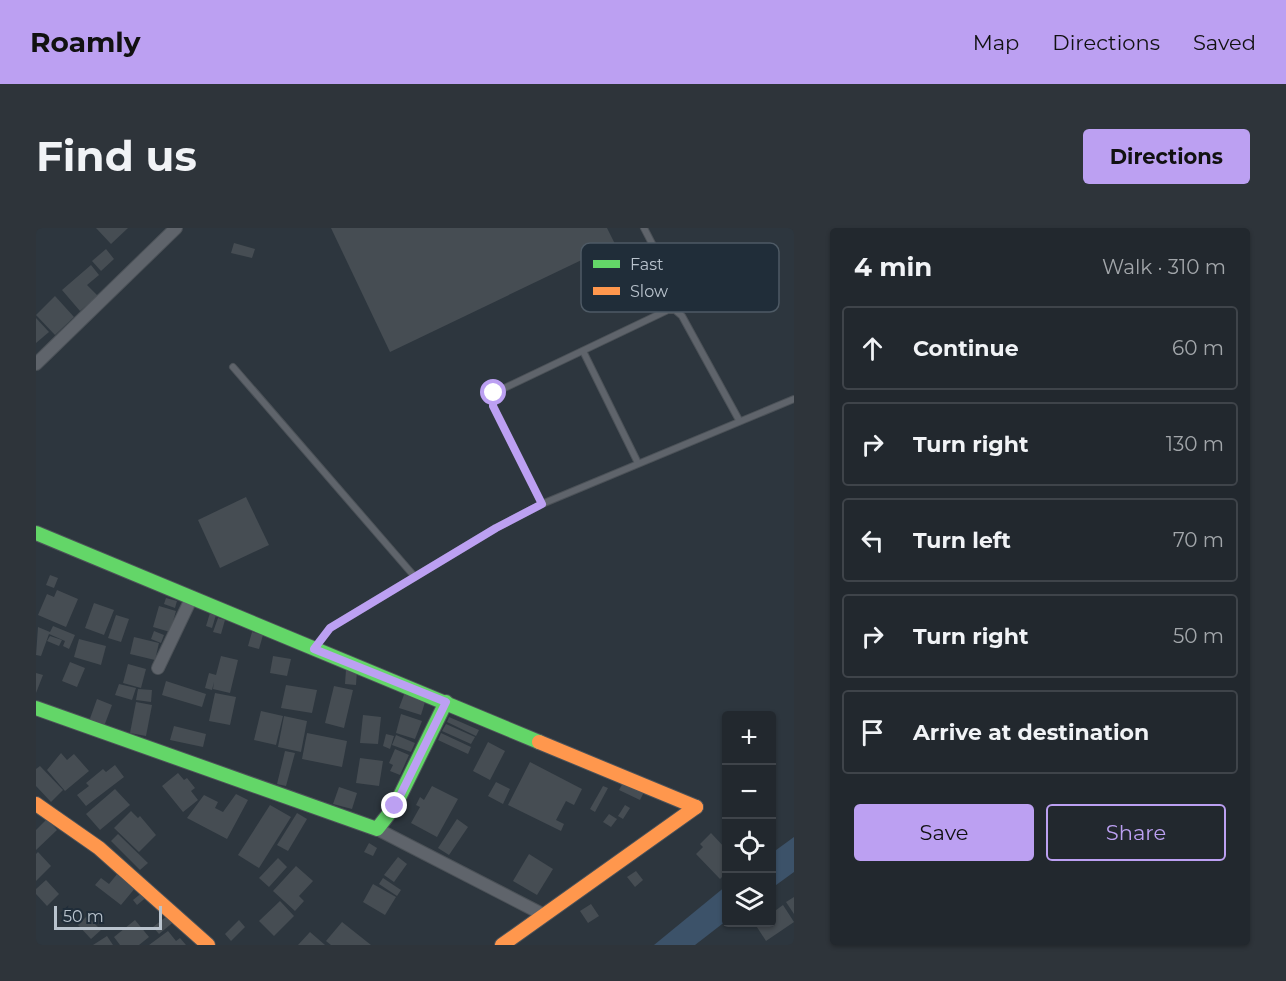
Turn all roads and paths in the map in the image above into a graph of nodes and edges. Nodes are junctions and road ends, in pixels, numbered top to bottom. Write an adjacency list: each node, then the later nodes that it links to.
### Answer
1 (176, 228): 7 (street)
2 (644, 228): 3 (lane)
3 (652, 243)
4 (664, 312): 6 (lane)
5 (677, 312): 10 (lane)
6 (583, 351): 11 (lane); 12 (lane)
7 (36, 364)
8 (233, 367): 14 (lane)
9 (794, 399): 10 (lane)
10 (739, 420): 11 (lane)
11 (638, 463): 12 (lane)
12 (542, 504): 14 (lane)
13 (36, 533): 15 (street)
14 (416, 577): 16 (lane)
15 (191, 599): 16 (street); 17 (street)
16 (314, 649): 18 (street)
17 (158, 668)
18 (446, 702): 21 (street); 22 (street)
19 (36, 708): 21 (street)
20 (36, 804): 23 (street)
21 (377, 829): 22 (street)
22 (544, 915): 24 (street)
23 (208, 945)
24 (502, 945)

